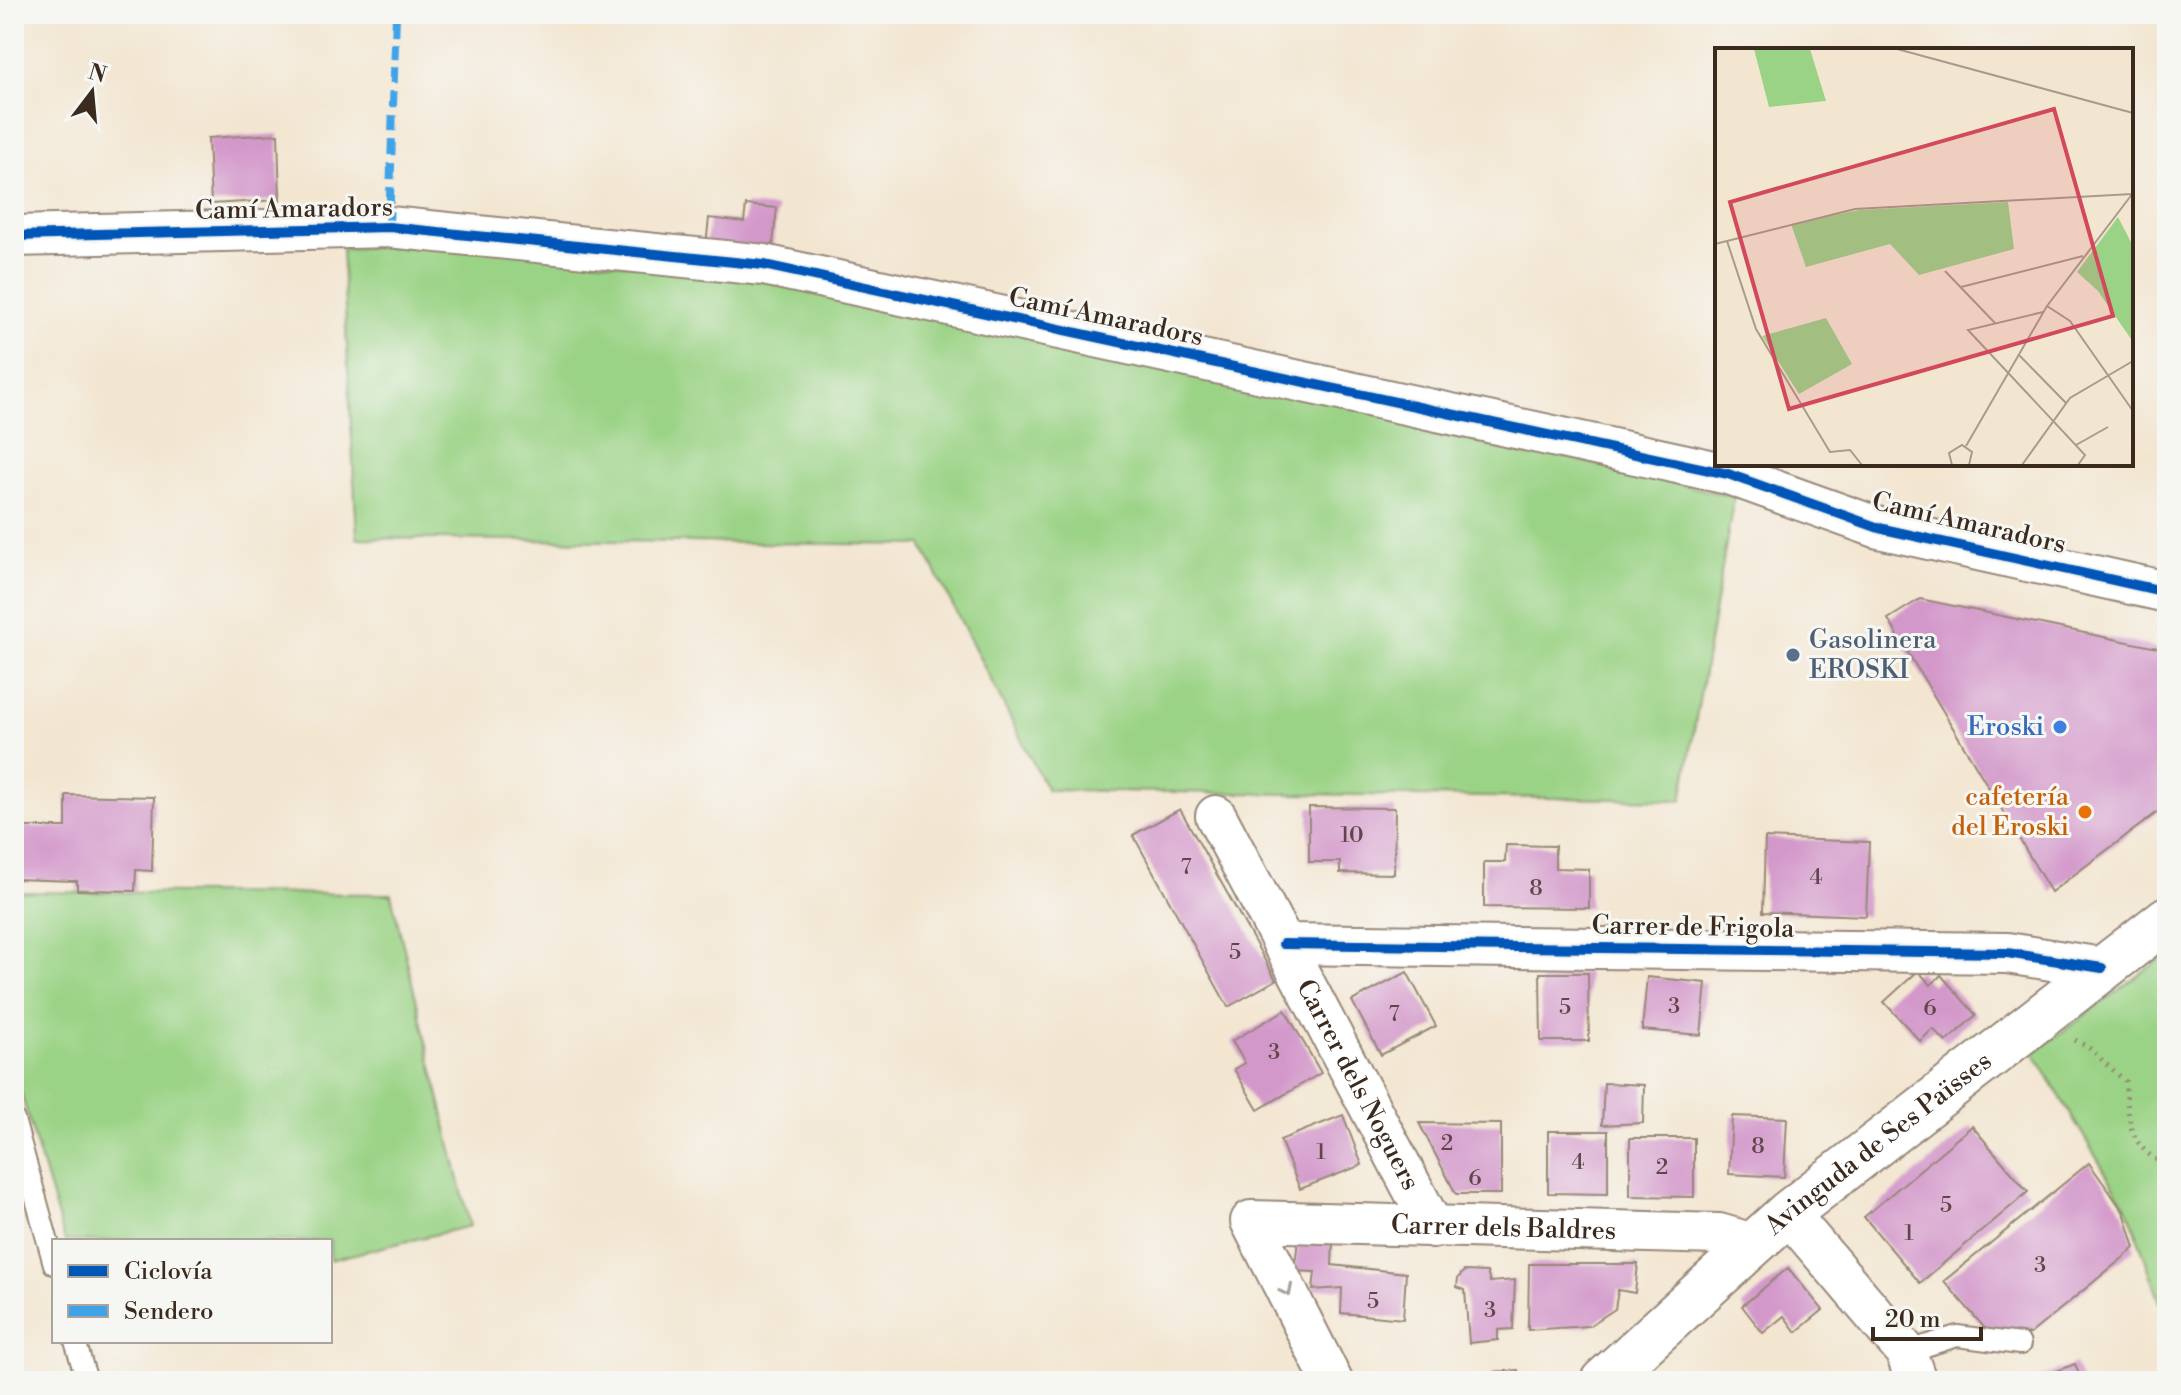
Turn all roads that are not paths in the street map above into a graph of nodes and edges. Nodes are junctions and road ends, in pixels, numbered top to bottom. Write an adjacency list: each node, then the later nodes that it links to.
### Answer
1 (14, 236): 2 (street, Camí Amaradors)
2 (2167, 592)
3 (1216, 816): 5 (street, Carrer dels Noguers)
4 (2167, 919): 6 (main road, Avinguda de Ses Païsses)
5 (1283, 944): 6 (street, Carrer de Frigola); 9 (street, Carrer dels Noguers)
6 (2102, 968): 8 (main road, Avinguda de Ses Païsses)
7 (14, 1120): 11 (lane)
8 (1788, 1213): 10 (main road, Avinguda de Ses Païsses); 14 (street)
9 (1433, 1227): 10 (street, Carrer dels Baldres); 16 (street, Carrer dels Baldres, one-way to 16)
10 (1753, 1244): 17 (main road, Avinguda de Ses Païsses)
11 (52, 1257)
12 (76, 1343): 15 (lane)
13 (2020, 1344): 14 (lane)
14 (1911, 1366)
15 (87, 1381)
16 (1332, 1381)
17 (1603, 1381)

